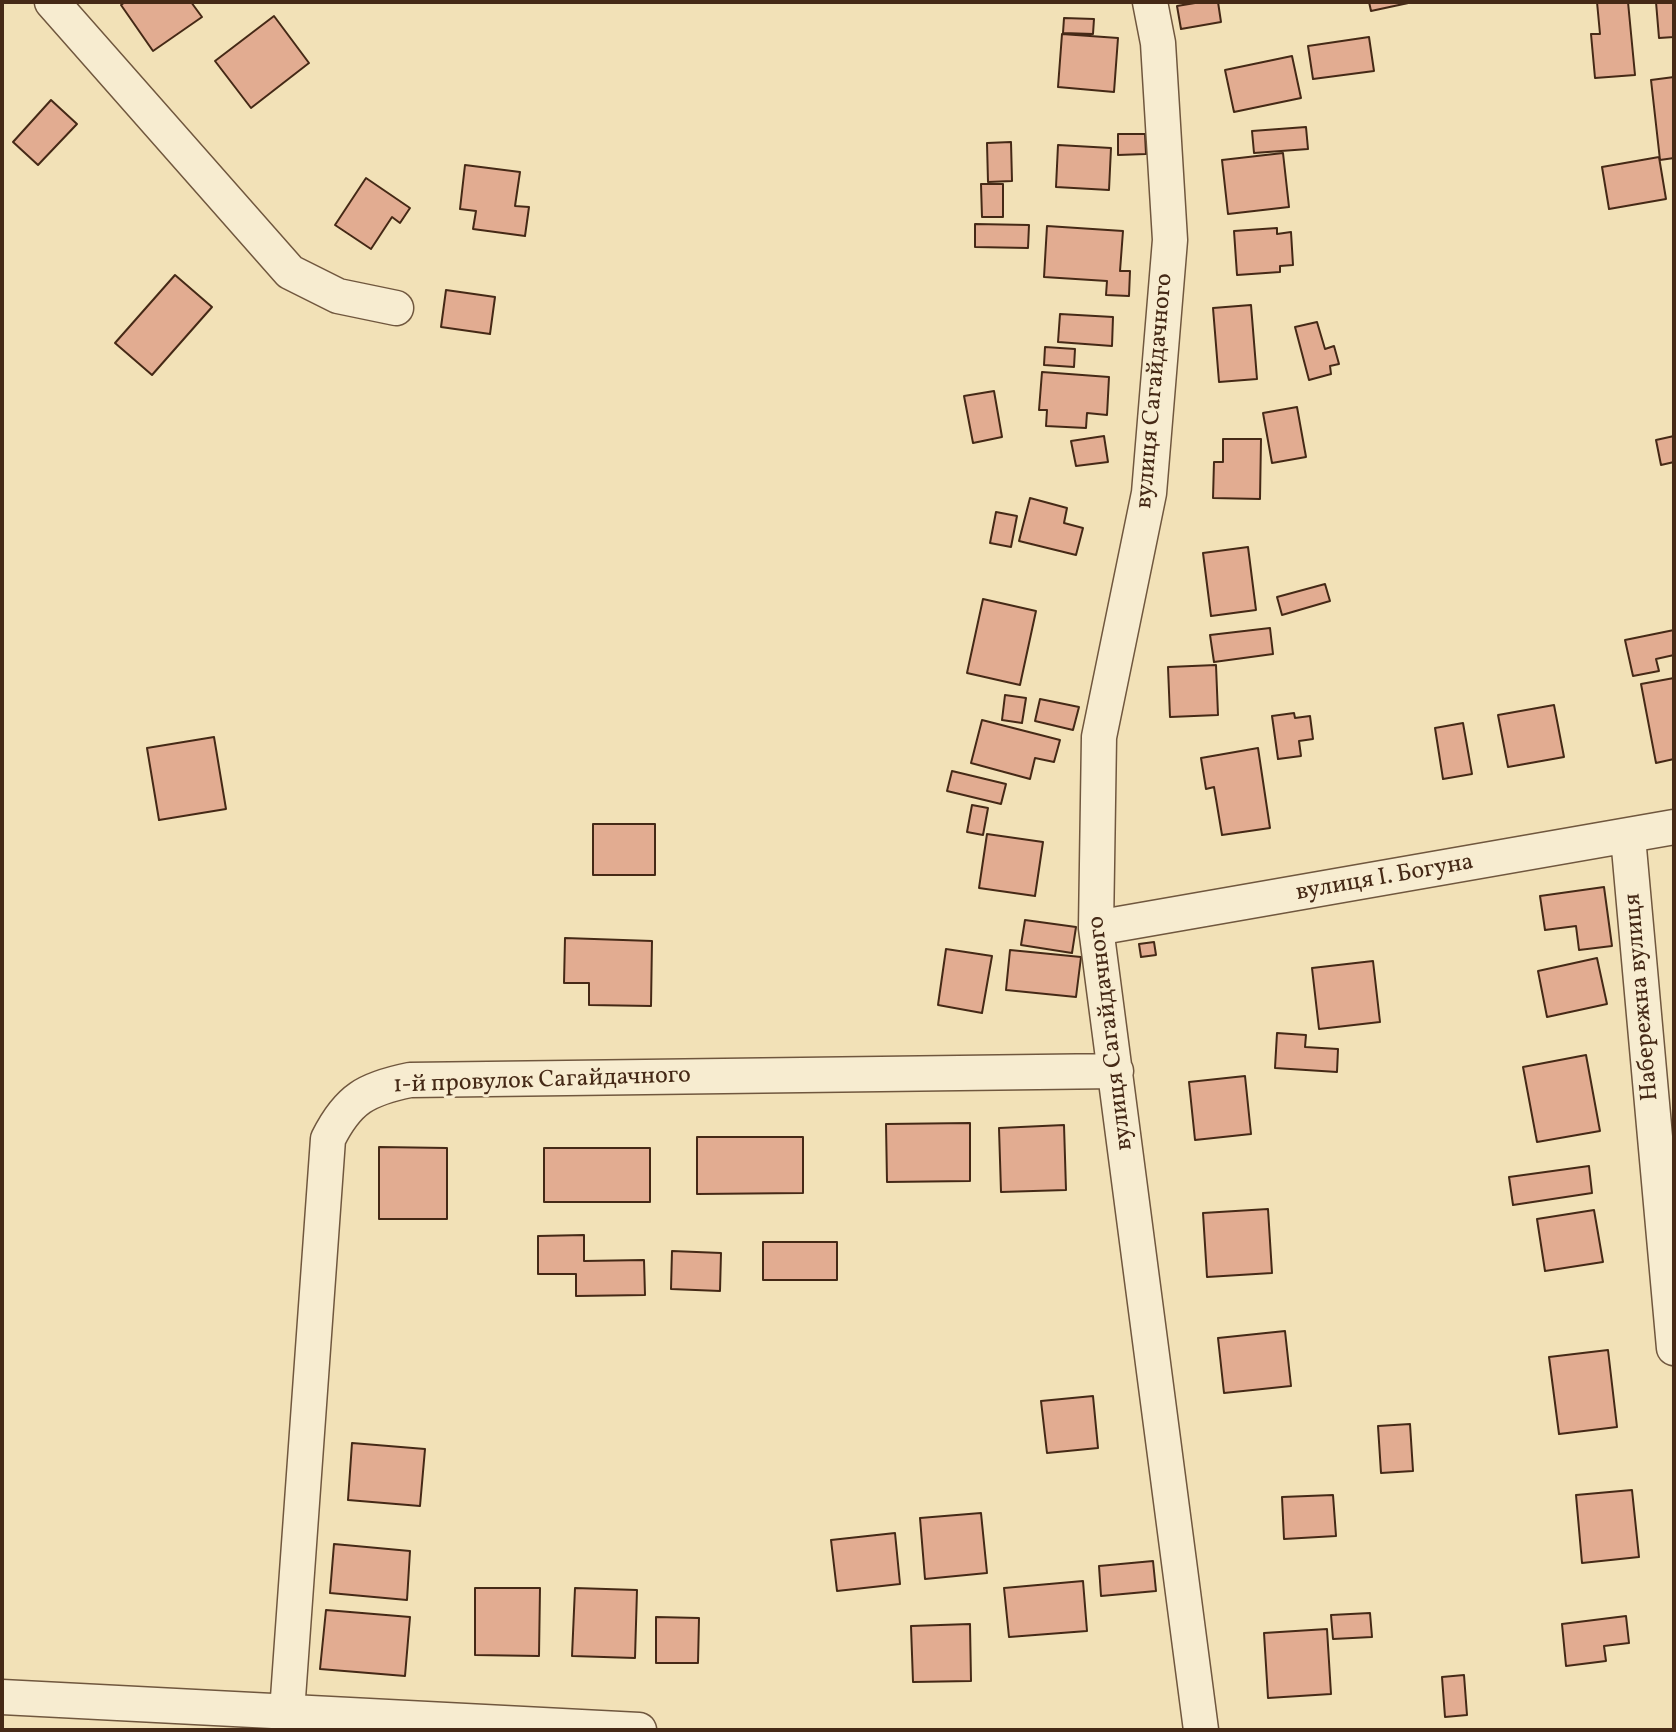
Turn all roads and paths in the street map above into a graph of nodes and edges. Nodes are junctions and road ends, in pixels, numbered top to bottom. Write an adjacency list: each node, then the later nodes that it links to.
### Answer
1 (52, 2): 3 (street)
2 (1150, 2): 6 (street, вулиця Сагайдачного)
3 (396, 308)
4 (1674, 827): 5 (street, вулиця І. Богуна)
5 (1628, 837): 6 (street, вулиця І. Богуна); 8 (street, Набережна вулиця)
6 (1096, 928): 7 (street, вулиця Сагайдачного)
7 (1116, 1071): 10 (street, 1-й провулок Сагайдачного); 12 (street, вулиця Сагайдачного)
8 (1674, 1348)
9 (2, 1697): 10 (street)
10 (287, 1712): 11 (street)
11 (639, 1730)
12 (1201, 1730)

